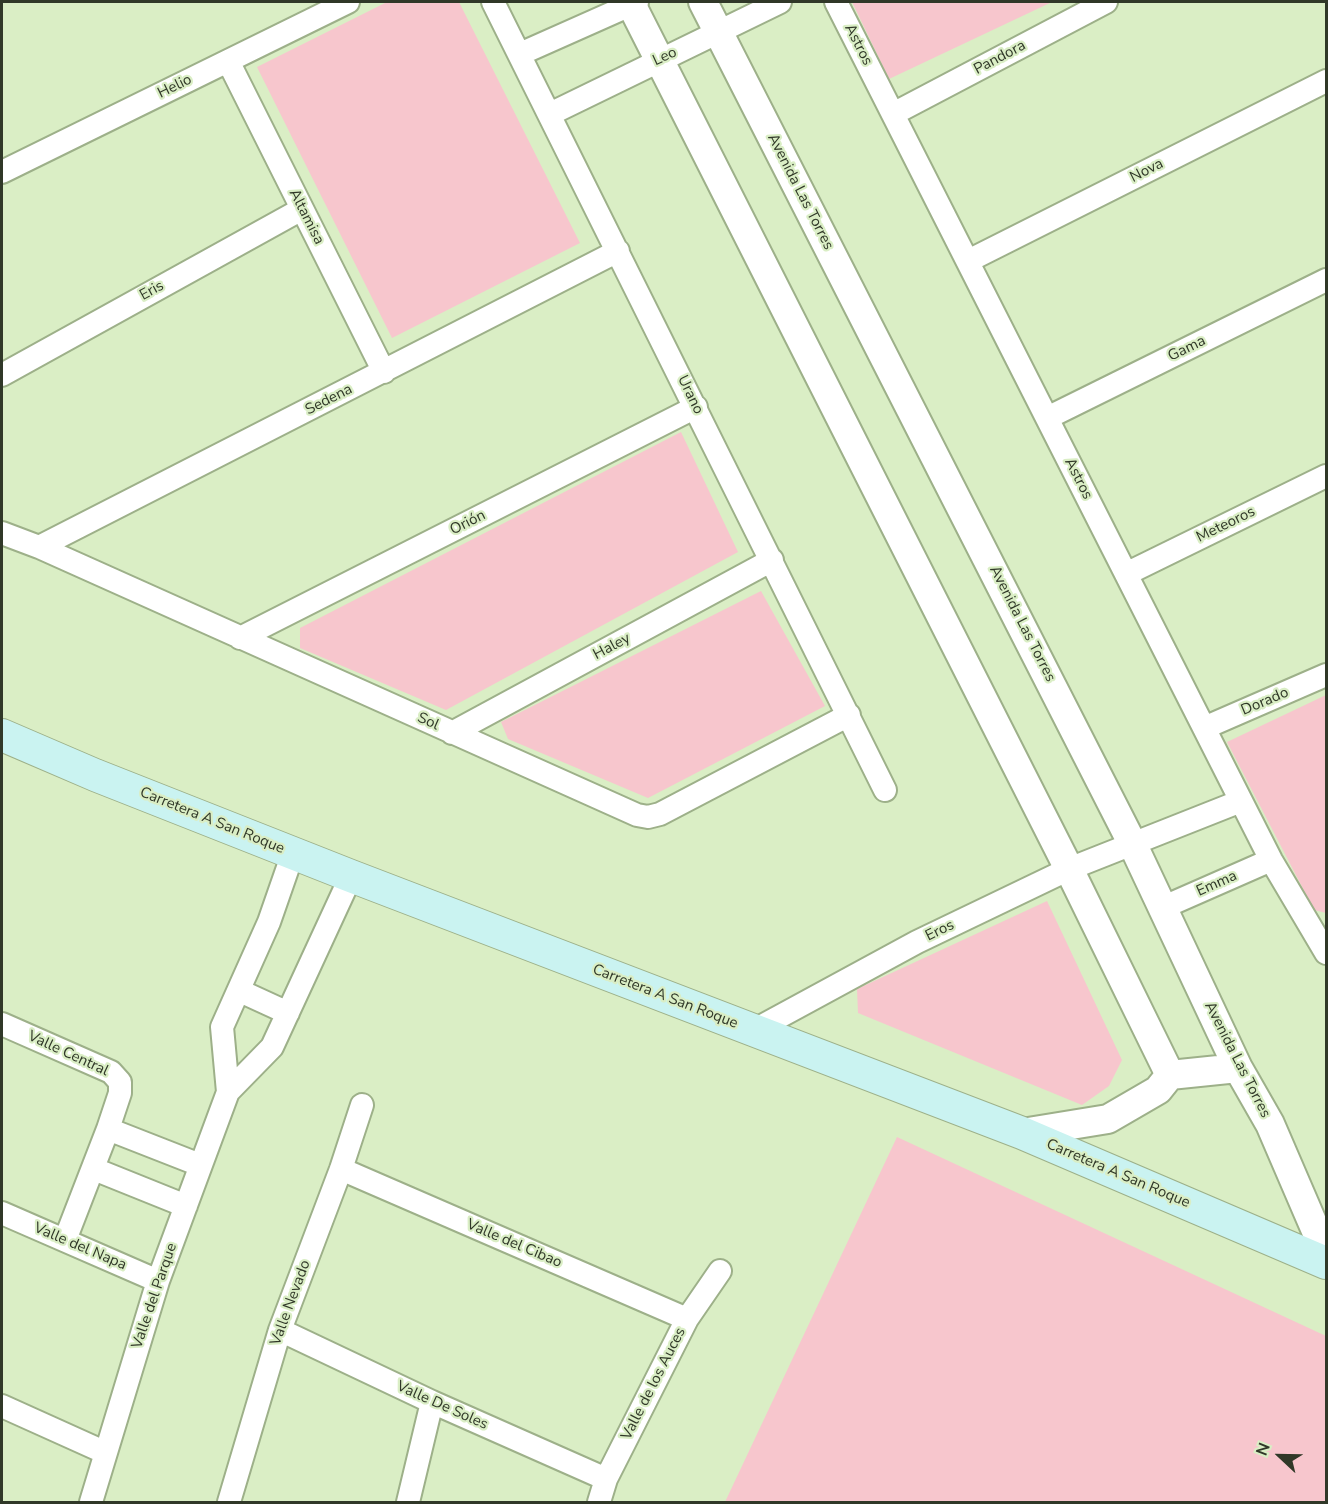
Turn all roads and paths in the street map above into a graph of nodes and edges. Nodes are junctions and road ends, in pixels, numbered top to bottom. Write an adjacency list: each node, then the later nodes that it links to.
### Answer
1 (348, 2): 11 (street, Helio)
2 (493, 2): 9 (street, Urano)
3 (633, 2): 9 (street); 10 (street)
4 (703, 2): 8 (street, Avenida Las Torres)
5 (780, 2): 8 (street, Leo)
6 (836, 2): 14 (street, Astros)
7 (1106, 2): 14 (street, Pandora)
8 (718, 32): 10 (street, Leo); 37 (street, Avenida Las Torres)
9 (520, 54): 13 (street, Urano)
10 (658, 59): 13 (street, Leo); 40 (street)
11 (228, 61): 15 (street, Helio); 16 (street, Altamisa)
12 (1326, 81): 18 (street, Nova)
13 (550, 114): 17 (street, Urano)
14 (893, 114): 18 (street, Astros)
15 (2, 172)
16 (302, 209): 20 (street, Altamisa); 21 (street, Eris)
17 (618, 251): 20 (street, Sedena); 22 (street, Urano)
18 (968, 261): 23 (street, Astros)
19 (1326, 280): 23 (street, Gama)
20 (384, 372): 26 (street, Sedena)
21 (2, 375)
22 (696, 407): 27 (street, Urano); 29 (street, Orión)
23 (1047, 418): 28 (street, Astros)
24 (1326, 476): 28 (street, Meteoros)
25 (2, 533): 26 (street, Sol)
26 (39, 547): 29 (street, Sol)
27 (772, 560): 31 (street, Urano); 33 (street, Haley)
28 (1126, 574): 32 (street, Astros)
29 (240, 638): 33 (street, Sol)
30 (1326, 675): 32 (street, Dorado)
31 (849, 715): 33 (street, Sol); 35 (street, Urano)
32 (1204, 728): 36 (street, Astros)
33 (452, 733)
34 (2, 735): 38 (main road, Carretera A San Roque)
35 (885, 790)
36 (1241, 801): 37 (street); 39 (street, Astros)
37 (1133, 845): 40 (street, Eros); 42 (street, Avenida Las Torres)
38 (293, 853): 41 (main road, Carretera A San Roque); 44 (street, Valle del Parque)
39 (1271, 860): 42 (street, Emma); 43 (street, Astros)
40 (1068, 869): 47 (street, Eros); 49 (street)
41 (351, 876): 45 (street, Valle del Parque); 47 (main road, Carretera A San Roque)
42 (1164, 907): 48 (street, Avenida Las Torres)
43 (1326, 953)
44 (240, 991): 45 (street); 50 (street, Valle del Parque)
45 (288, 1013): 50 (street, Valle del Parque)
46 (2, 1024): 52 (street, Valle Central)
47 (753, 1030): 53 (main road, Carretera A San Roque)
48 (1238, 1068): 49 (street); 60 (street, Avenida Las Torres)
49 (1170, 1076): 53 (street)
50 (228, 1092): 54 (street, Valle del Parque)
51 (362, 1106): 56 (street, Valle Nevado)
52 (108, 1129): 54 (street); 55 (street, Valle Central)
53 (1022, 1133): 61 (main road, Carretera A San Roque)
54 (200, 1165): 57 (street, Valle del Parque)
55 (94, 1169): 57 (street); 59 (street, Valle Central)
56 (341, 1169): 64 (street, Valle del Cibao); 65 (street, Valle Nevado)
57 (186, 1206): 63 (street, Valle del Parque)
58 (2, 1213): 59 (street, Valle del Napa)
59 (64, 1240): 63 (street, Valle del Napa)
60 (1326, 1254)
61 (1326, 1263)
62 (720, 1271): 64 (street, Valle de los Auces)
63 (158, 1281): 68 (street, Valle del Parque)
64 (687, 1319): 69 (street, Valle de los Auces)
65 (280, 1330): 66 (street, Valle De Soles); 71 (street, Valle Nevado)
66 (432, 1402): 69 (street, Valle De Soles); 72 (street)
67 (2, 1407): 68 (street)
68 (104, 1452): 70 (street, Valle del Parque)
69 (606, 1479): 73 (street, Valle de los Auces)
70 (91, 1503)
71 (229, 1503)
72 (408, 1503)
73 (599, 1503)

